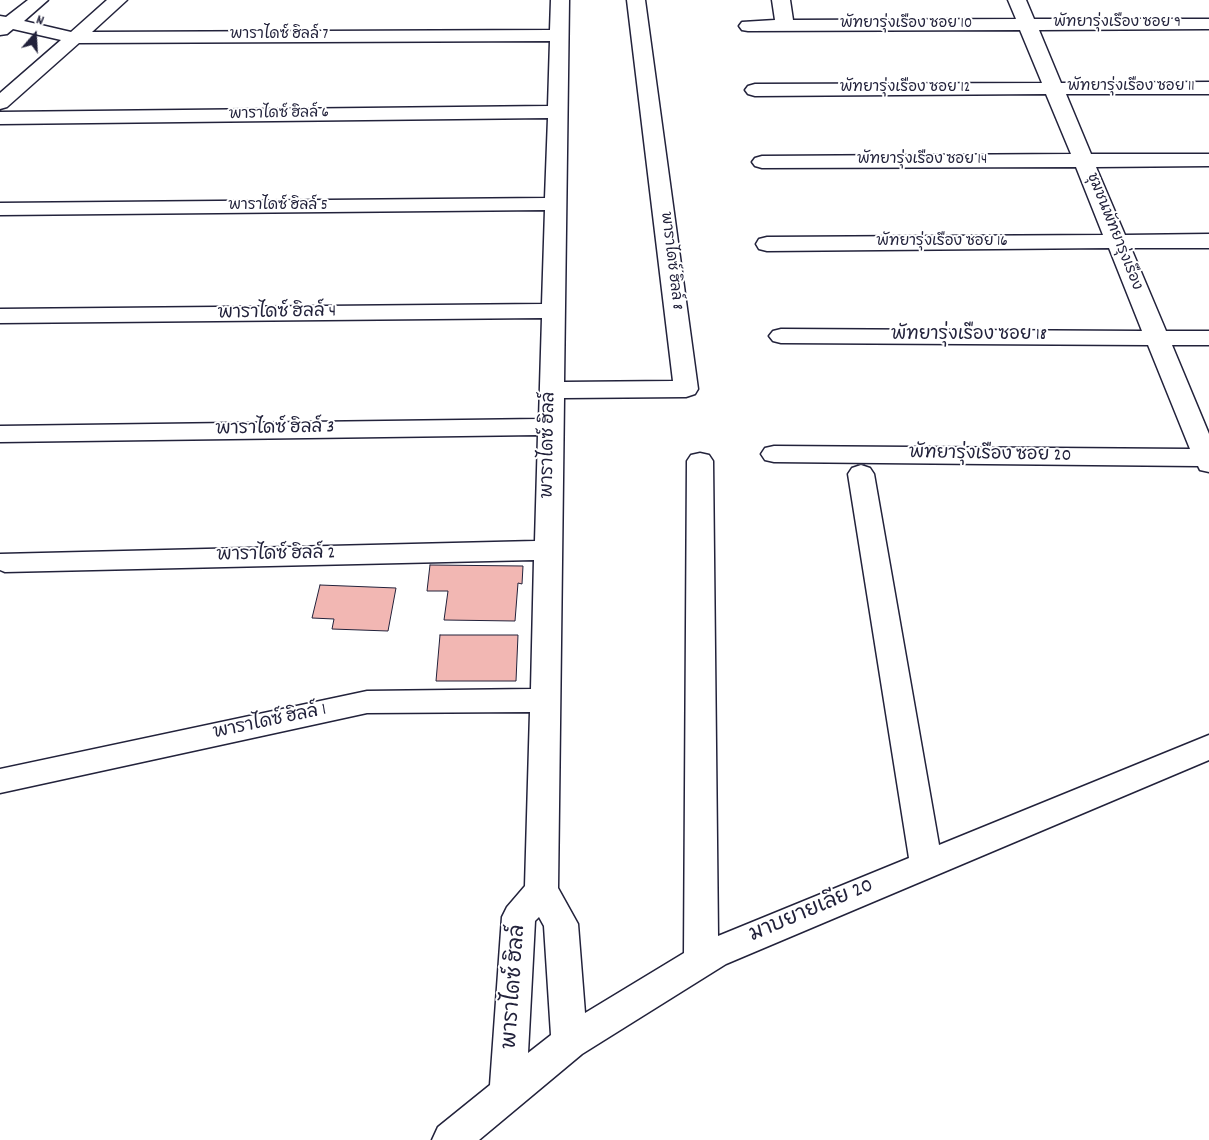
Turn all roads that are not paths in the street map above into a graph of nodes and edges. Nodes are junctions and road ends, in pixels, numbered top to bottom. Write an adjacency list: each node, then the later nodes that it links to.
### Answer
1 (39, 0): 8 (street)
2 (118, 0): 13 (street)
3 (560, 0): 12 (street, พาราไดซ์ ฮิลล์)
4 (636, 0): 33 (street, พาราไดซ์ ฮิลล์ 8)
5 (781, 0): 11 (street)
6 (1017, 0): 9 (street, ชุมชนพัทยารุ่งเรือง)
7 (1206, 24): 9 (street, พัทยารุ่งเรือง ซอย 9)
8 (4, 25): 13 (street, พาราไดซ์ ฮิลล์ 7)
9 (1027, 25): 11 (street, พัทยารุ่งเรือง ซอย 10); 15 (street, ชุมชนพัทยารุ่งเรือง)
10 (748, 26): 11 (street, พัทยารุ่งเรือง ซอย 10)
11 (785, 26)
12 (559, 34): 13 (street, พาราไดซ์ ฮิลล์ 7); 18 (street, พาราไดซ์ ฮิลล์)
13 (74, 38): 17 (street)
14 (1209, 88): 15 (street, พัทยารุ่งเรือง ซอย 11)
15 (1054, 89): 16 (street, พัทยารุ่งเรือง ซอย 12); 20 (street, ชุมชนพัทยารุ่งเรือง)
16 (756, 90)
17 (0, 103)
18 (557, 112): 19 (street, พาราไดซ์ ฮิลล์ 6); 23 (street, พาราไดซ์ ฮิลล์)
19 (0, 118)
20 (1083, 160): 21 (street, พัทยารุ่งเรือง ซอย 14); 22 (street, พัทยารุ่งเรือง ซอย 14); 25 (street, ชุมชนพัทยารุ่งเรือง)
21 (1209, 160)
22 (762, 162)
23 (556, 204): 24 (street, พาราไดซ์ ฮิลล์ 5); 28 (street, พาราไดซ์ ฮิลล์)
24 (0, 209)
25 (1117, 241): 26 (street, พัทยารุ่งเรือง ซอย 16); 27 (street, พัทยารุ่งเรือง ซอย 16); 31 (street, ชุมชนพัทยารุ่งเรือง)
26 (1209, 241)
27 (767, 244)
28 (553, 311): 29 (street, พาราไดซ์ ฮิลล์ 4); 33 (street, พาราไดซ์ ฮิลล์)
29 (0, 316)
30 (782, 336): 31 (street, พัทยารุ่งเรือง ซอย 18)
31 (1157, 338): 32 (street, พัทยารุ่งเรือง ซอย 18); 37 (street, ชุมชนพัทยารุ่งเรือง)
32 (1209, 338)
33 (551, 390): 34 (street, พาราไดซ์ ฮิลล์)
34 (550, 427): 35 (street, พาราไดซ์ ฮิลล์ 3); 40 (street, พาราไดซ์ ฮิลล์)
35 (0, 434)
36 (774, 454): 37 (street, พัทยารุ่งเรือง ซอย 20)
37 (1208, 460)
38 (700, 461): 47 (street)
39 (861, 474): 45 (street)
40 (548, 550): 41 (street, พาราไดซ์ ฮิลล์ 2); 42 (street, พาราไดซ์ ฮิลล์)
41 (5, 562)
42 (544, 700): 44 (street, พาราไดซ์ ฮิลล์ 1); 46 (street, พาราไดซ์ ฮิลล์)
43 (1209, 747): 45 (street, มาบยายเลีย 20)
44 (0, 781)
45 (926, 865): 47 (street, มาบยายเลีย 20)
46 (541, 890): 48 (street, พาราไดซ์ ฮิลล์); 49 (street, พาราไดซ์ ฮิลล์)
47 (702, 960): 48 (street, มาบยายเลีย 20)
48 (569, 1042): 49 (street, มาบยายเลีย 20)
49 (508, 1091): 50 (street, มาบยายเลีย 20)
50 (451, 1140)

